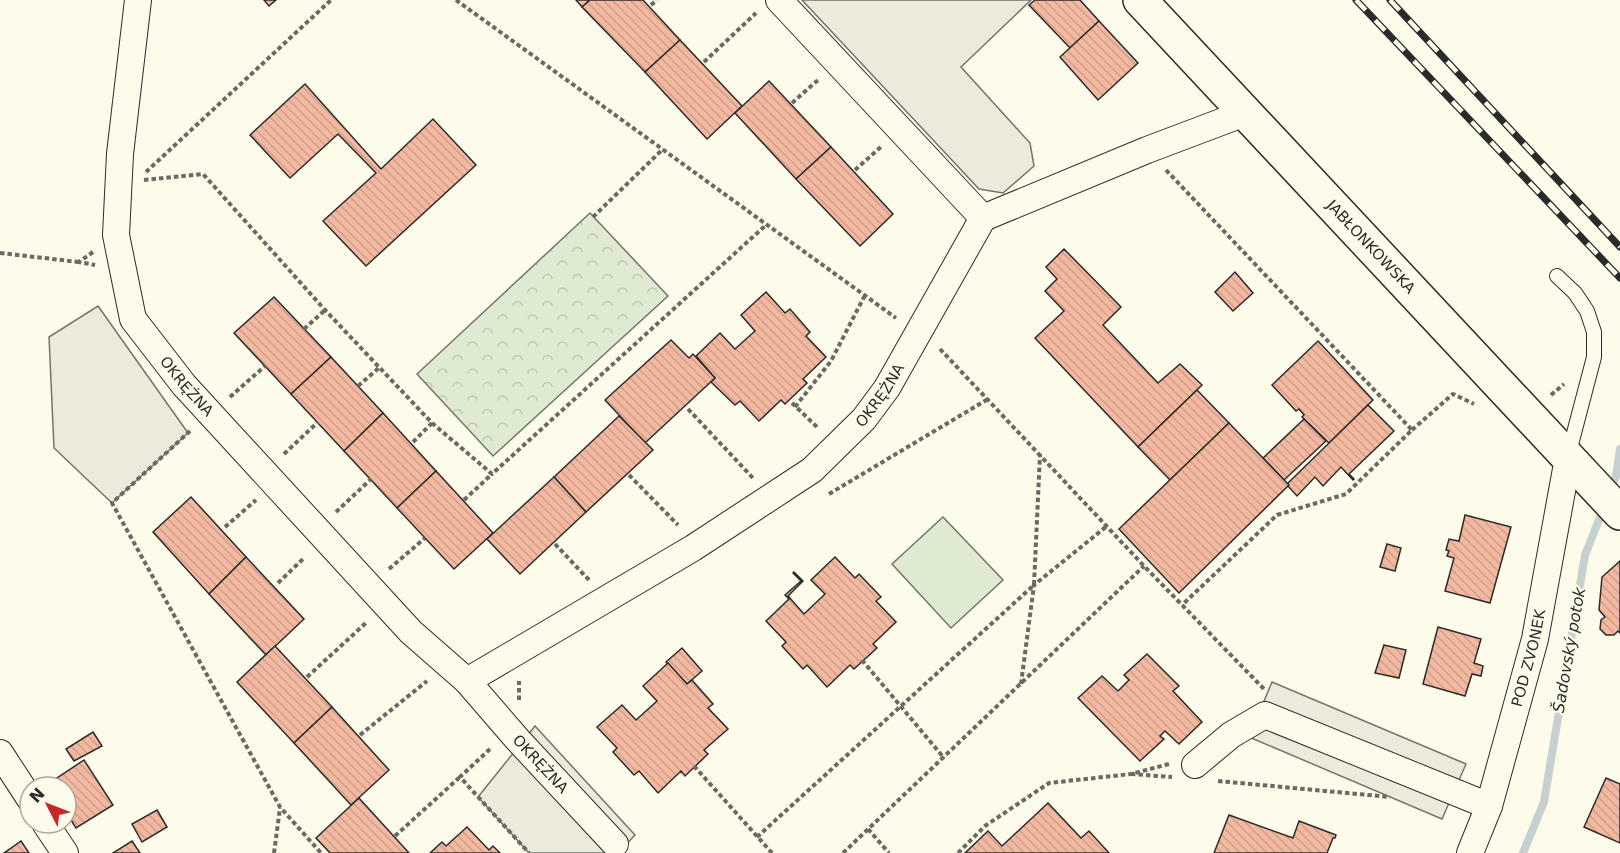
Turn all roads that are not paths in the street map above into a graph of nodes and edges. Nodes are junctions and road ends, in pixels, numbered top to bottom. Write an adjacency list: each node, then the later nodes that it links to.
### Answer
1 (138, 0): 9 (street, OKRĘŻNA)
2 (779, 0): 5 (street)
3 (1140, 0): 4 (main road, JABŁONKOWSKA)
4 (1245, 113): 5 (street); 7 (main road, JABŁONKOWSKA)
5 (983, 218): 9 (street, OKRĘŻNA)
6 (1557, 276): 7 (lane)
7 (1568, 458): 8 (main road, JABŁONKOWSKA); 13 (street, POD ZVONEK)
8 (1611, 503)
9 (467, 681): 15 (street, OKRĘŻNA)
10 (0, 753): 12 (street)
11 (1187, 771): 13 (street)
12 (18, 781)
13 (1489, 806): 17 (street, POD ZVONEK)
14 (53, 835): 16 (street)
15 (615, 844)
16 (65, 853)
17 (1470, 853)

